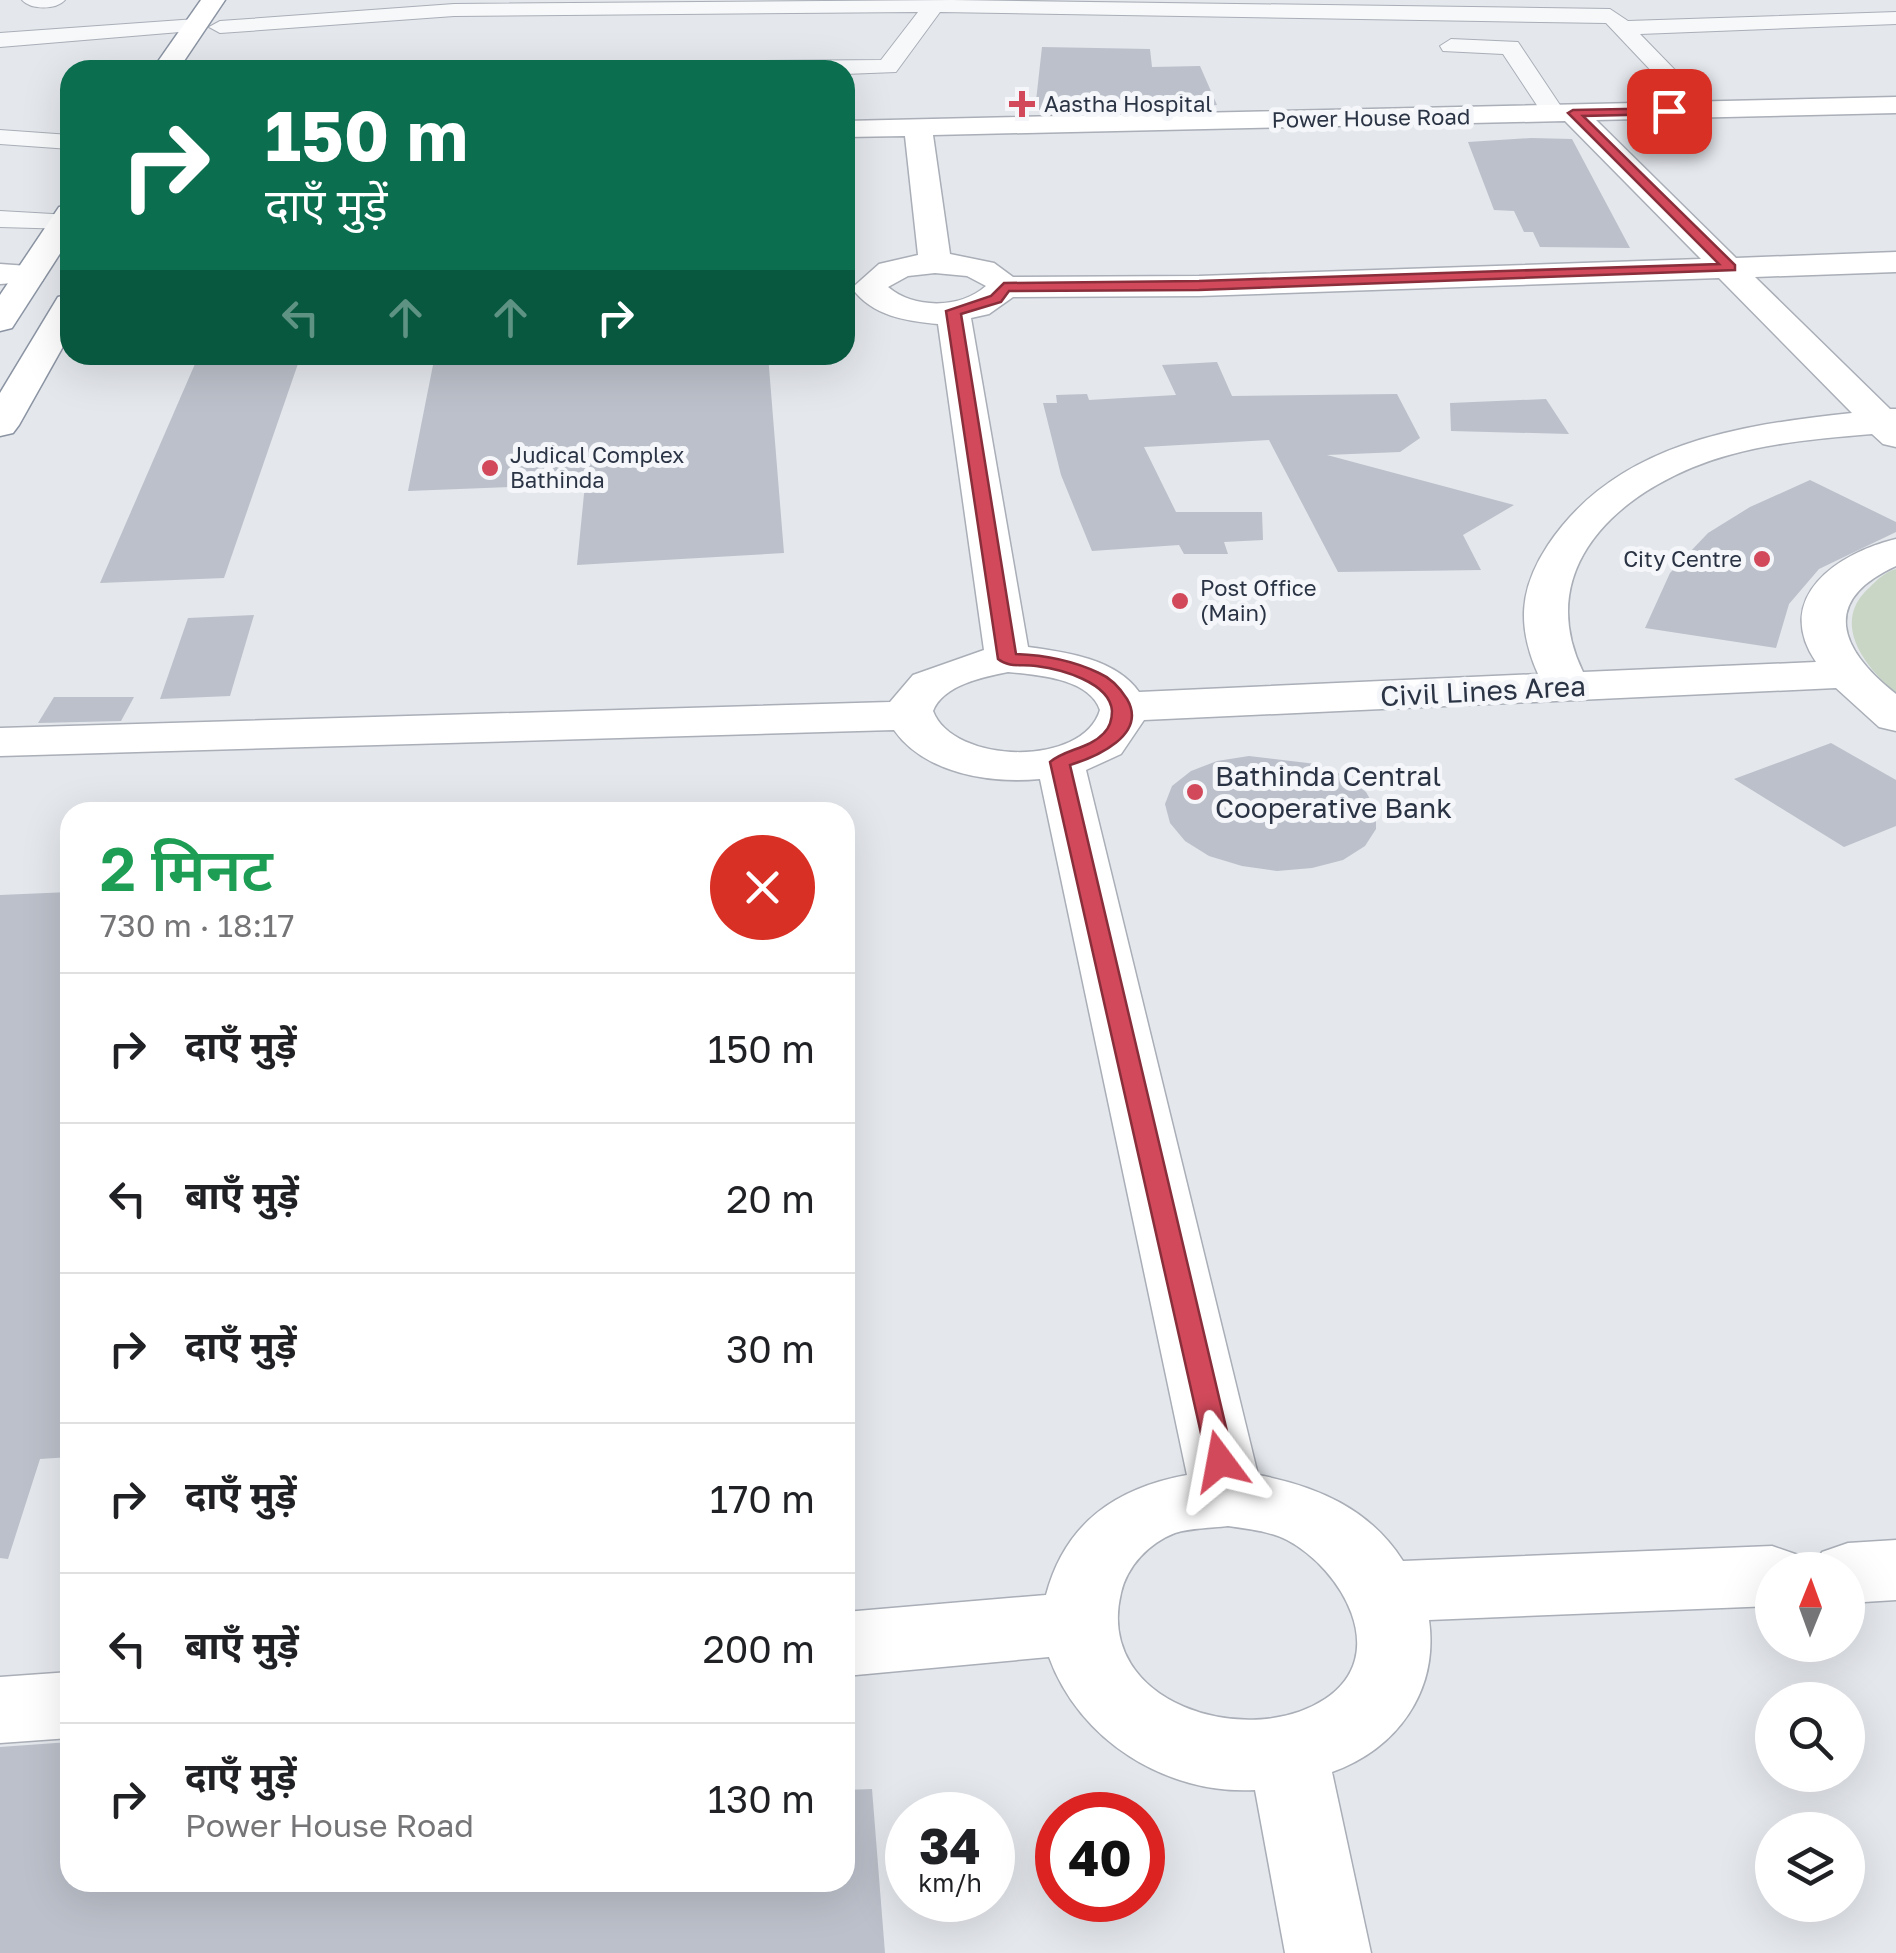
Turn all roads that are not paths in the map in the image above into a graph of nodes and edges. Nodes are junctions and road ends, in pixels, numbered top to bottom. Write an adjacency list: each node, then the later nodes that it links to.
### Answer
1 (37, 0): 2 (street); 14 (street)
2 (55, 0)
3 (213, 0): 13 (main road)
4 (239, 0): 13 (main road)
5 (1595, 0): 12 (street)
6 (874, 3): 7 (street); 8 (street)
7 (759, 4): 13 (street); 19 (street)
8 (934, 6): 9 (street); 21 (street)
9 (1316, 7): 10 (street)
10 (1466, 8): 12 (street)
11 (1896, 18): 12 (street)
12 (1616, 23): 23 (street)
13 (208, 26): 14 (street); 17 (main road); 18 (main road)
14 (66, 32): 15 (street)
15 (10, 40): 20 (street)
16 (1434, 46): 24 (street)
17 (206, 56)
18 (175, 60)
19 (762, 60)
20 (0, 63)
21 (855, 68)
22 (1896, 105): 23 (main road, Power House Road)
23 (1701, 110): 24 (main road, Power House Road)
24 (1564, 113): 27 (main road, Power House Road); 36 (main road)
25 (60, 118): 26 (street)
26 (0, 119)
27 (918, 128): 28 (main road, Power House Road); 35 (main road)
28 (855, 129)
29 (0, 137): 30 (street)
30 (60, 141)
31 (60, 218): 32 (street)
32 (0, 219)
33 (60, 226): 37 (main road)
34 (1896, 262): 36 (main road)
35 (935, 263): 38 (main road); 39 (main road)
36 (1730, 268): 38 (main road); 44 (main road)
37 (15, 274): 41 (main road)
38 (1004, 287): 40 (main road)
39 (857, 289): 40 (main road)
40 (953, 311): 46 (main road)
41 (0, 321)
42 (60, 321): 43 (main road)
43 (0, 425)
44 (1891, 426): 48 (main road)
45 (1896, 551): 47 (main road)
46 (1008, 659): 49 (main road); 50 (main road)
47 (1844, 674): 48 (main road, Civil Lines Area); 51 (main road)
48 (1567, 687): 49 (main road, Civil Lines Area)
49 (1122, 707): 53 (main road)
50 (912, 715): 52 (main road); 53 (main road)
51 (1896, 717)
52 (0, 742)
53 (1060, 762): 54 (main road)
54 (1228, 1498): 58 (main road); 59 (main road)
55 (1896, 1570): 56 (main road)
56 (1865, 1571)
57 (1755, 1577): 58 (main road)
58 (1386, 1592): 63 (main road)
59 (1079, 1623): 60 (main road); 63 (main road)
60 (855, 1643)
61 (60, 1706): 62 (main road)
62 (0, 1710)
63 (1288, 1754): 64 (main road)
64 (1328, 1953)

